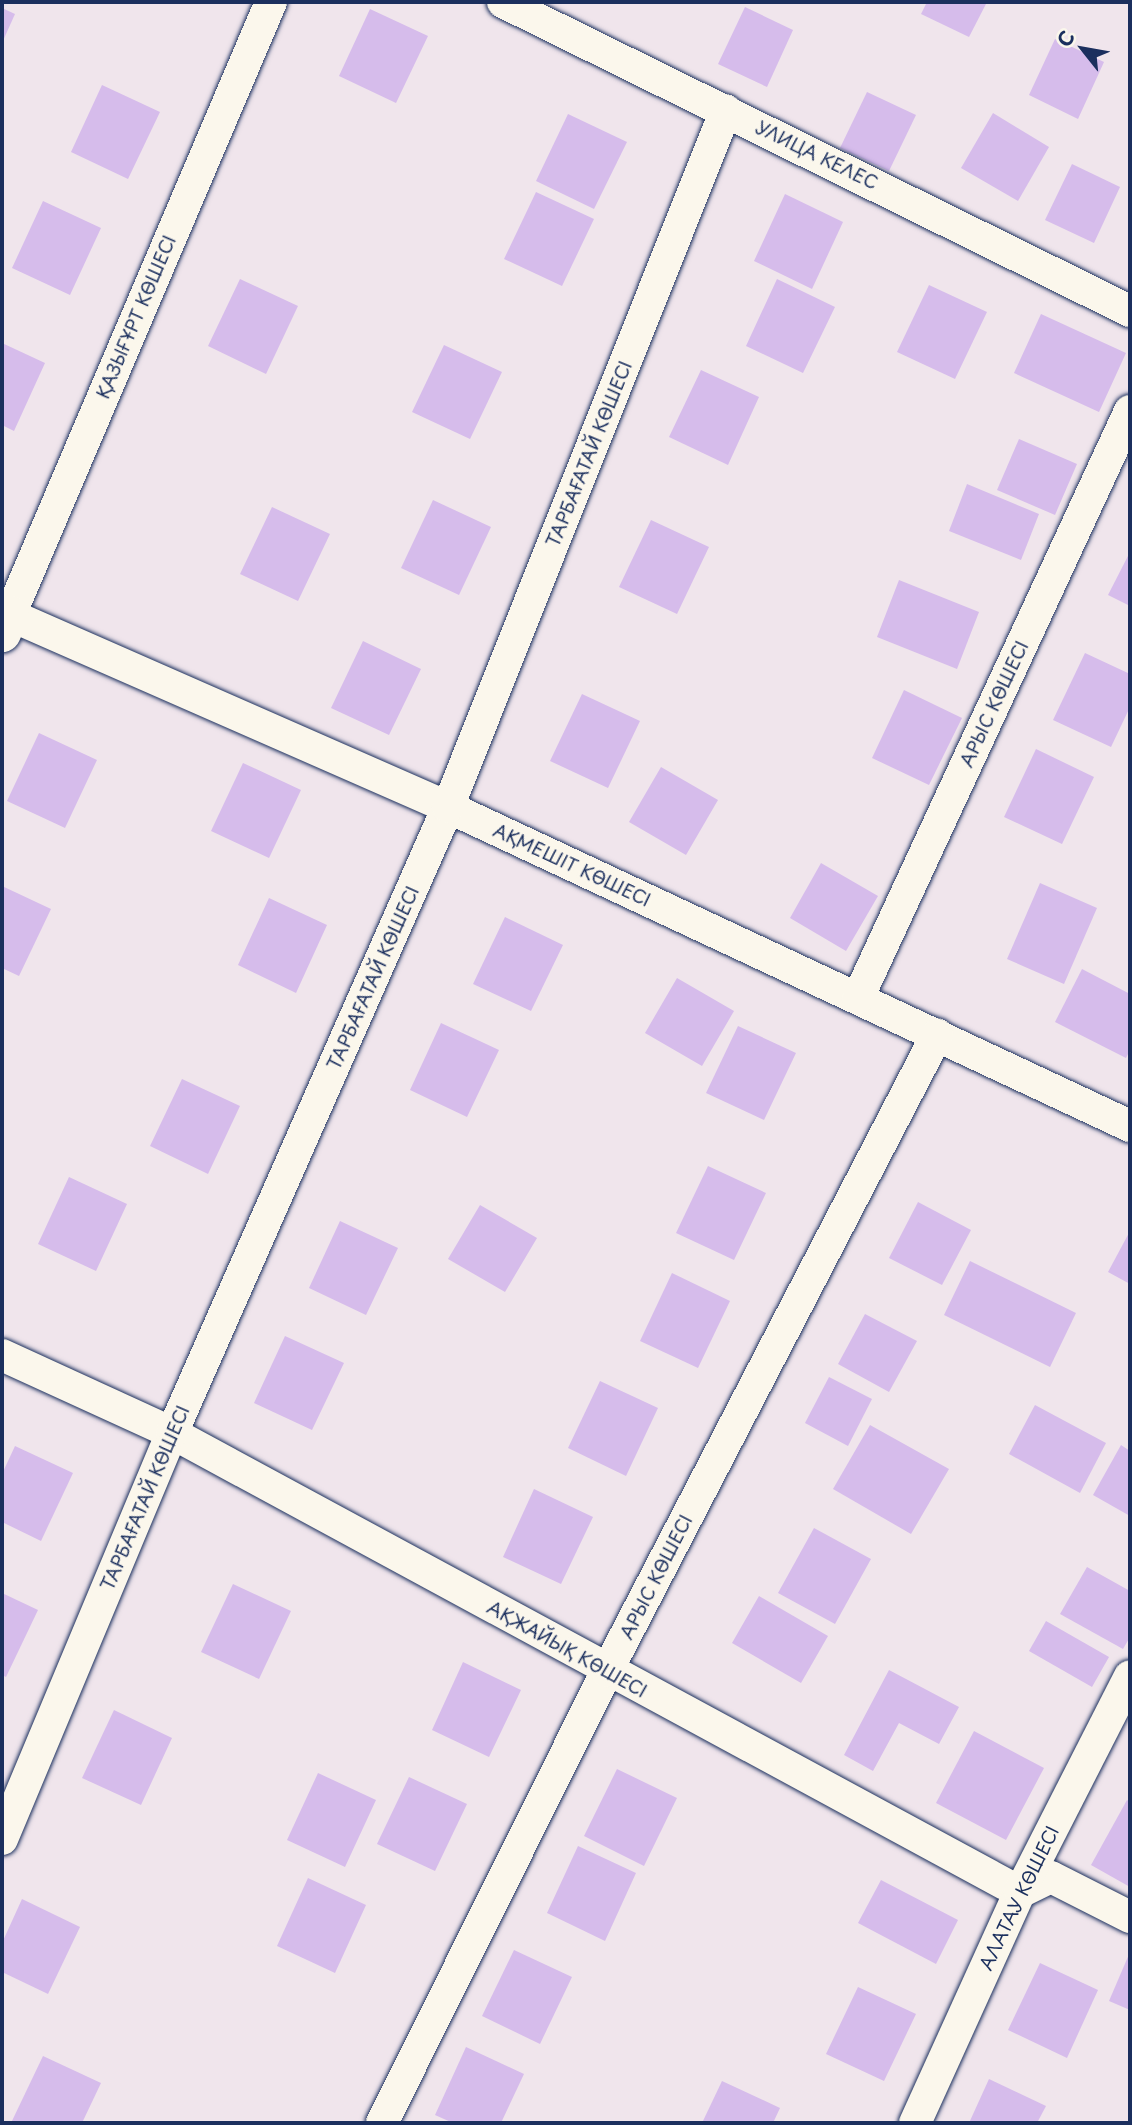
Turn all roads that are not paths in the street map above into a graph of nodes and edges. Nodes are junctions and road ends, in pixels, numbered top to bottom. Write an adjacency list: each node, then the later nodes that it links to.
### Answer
1 (271, 2): 6 (street, ҚАЗЫҒҰРТ КӨШЕСІ)
2 (503, 2): 3 (street, УЛИЦА КЕЛЕC)
3 (726, 110): 4 (street, УЛИЦА КЕЛЕC); 7 (street, ТАРБАҒАТАЙ КӨШЕСІ)
4 (1130, 311)
5 (1130, 411): 8 (street, АРЫС КӨШЕСІ)
6 (4, 620): 7 (street, АҚМЕШІТ КӨШЕСІ)
7 (448, 807): 8 (street, АҚМЕШІТ КӨШЕСІ); 12 (street, ТАРБАҒАТАЙ КӨШЕСІ)
8 (858, 998): 9 (street, АҚМЕШІТ КӨШЕСІ)
9 (937, 1035): 10 (street, АҚМЕШІТ КӨШЕСІ); 13 (street, АРЫС КӨШЕСІ)
10 (1130, 1126)
11 (2, 1355): 12 (street, АҚЖАЙЫҚ КӨШЕСІ)
12 (172, 1433): 13 (street, АҚЖАЙЫҚ КӨШЕСІ); 15 (street, ТАРБАҒАТАЙ КӨШЕСІ)
13 (607, 1671): 16 (street, АҚЖАЙЫҚ КӨШЕСІ); 18 (street, АРЫС КӨШЕСІ)
14 (1130, 1676): 16 (street, АЛАТАУ КӨШЕСІ)
15 (2, 1839)
16 (1020, 1892): 17 (street); 19 (street, АЛАТАУ КӨШЕСІ)
17 (1130, 1917)
18 (382, 2123)
19 (915, 2123)

